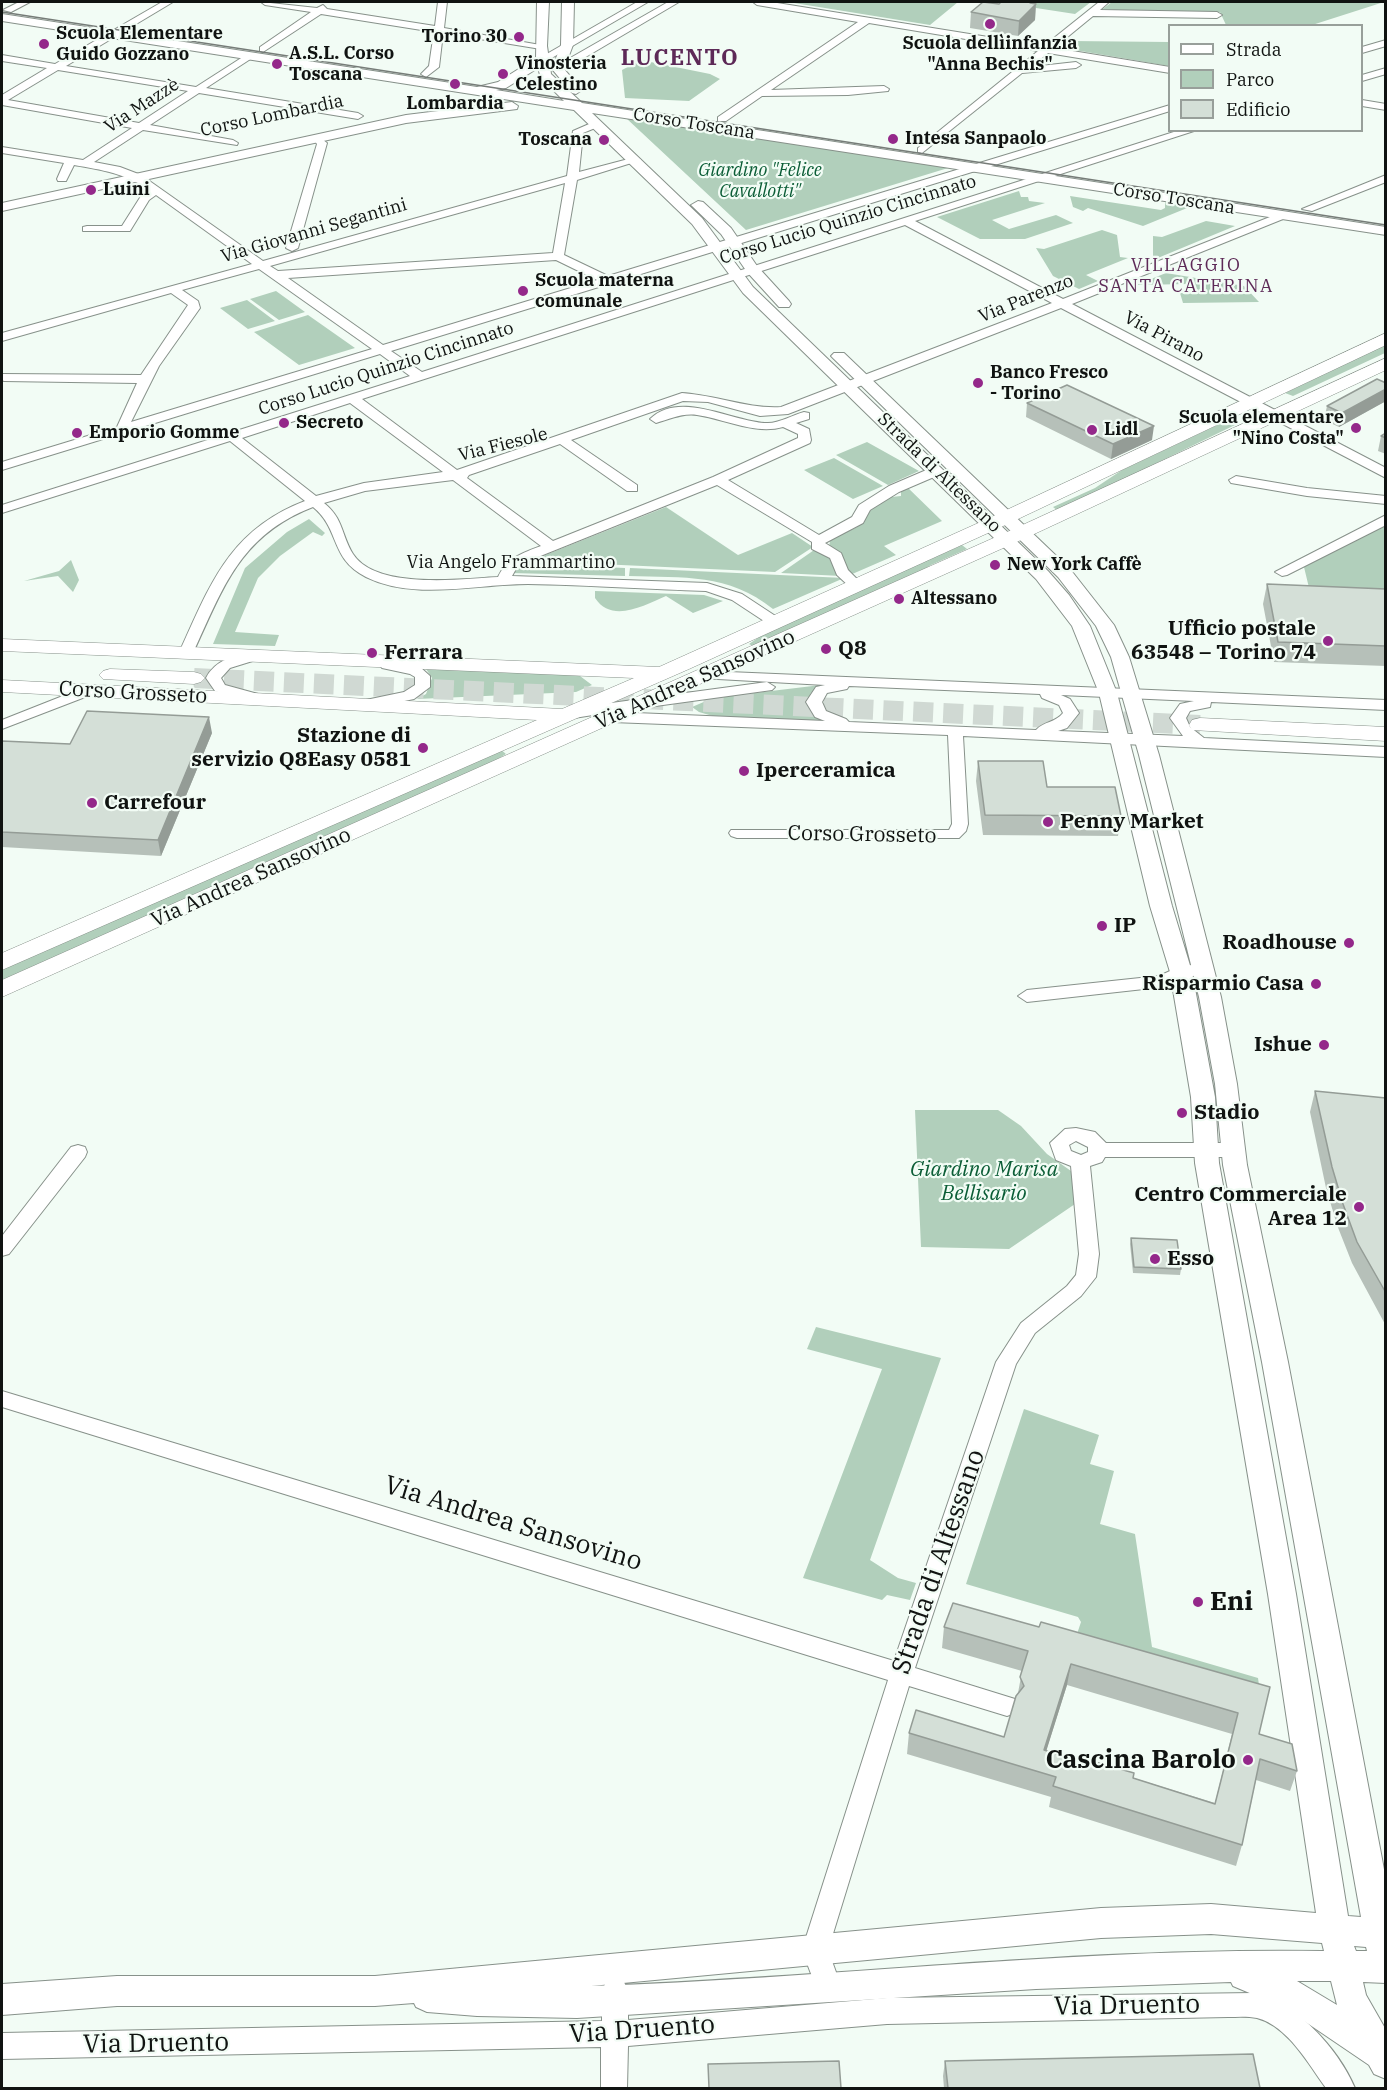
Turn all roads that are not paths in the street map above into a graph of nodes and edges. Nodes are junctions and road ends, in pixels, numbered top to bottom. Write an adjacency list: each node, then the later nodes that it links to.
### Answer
1 (25, 2): 14 (street)
2 (168, 2): 19 (street)
3 (265, 2): 13 (street)
4 (333, 2): 13 (street)
5 (443, 2): 20 (street)
6 (543, 2): 24 (street)
7 (568, 2): 22 (street)
8 (643, 2): 12 (street)
9 (674, 2): 15 (street)
10 (757, 2): 18 (street)
11 (1104, 2): 16 (street)
12 (632, 8): 15 (street); 22 (street)
13 (319, 10): 20 (street); 25 (street)
14 (4, 12): 19 (street, Corso Toscana); 21 (street)
15 (656, 12): 33 (street)
16 (1089, 13): 17 (street); 26 (street)
17 (1217, 15)
18 (867, 20): 26 (street); 43 (street)
19 (122, 27): 21 (street); 25 (street, Corso Toscana)
20 (440, 30): 24 (street); 37 (street)
21 (110, 35): 28 (street); 32 (street)
22 (567, 39): 30 (street); 33 (street)
23 (1386, 43): 27 (street)
24 (540, 46): 30 (street)
25 (262, 49): 37 (street, Corso Toscana)
26 (1042, 49): 34 (street); 35 (street)
27 (1363, 50)
28 (249, 56): 40 (street, Via Mazzè); 44 (street)
29 (2, 58): 32 (street)
30 (543, 59): 33 (street); 39 (street); 45 (street)
31 (1076, 65): 35 (street)
32 (56, 67): 40 (street); 46 (street)
33 (558, 69): 45 (street)
34 (1168, 70)
35 (1016, 71): 64 (street)
36 (1386, 71): 38 (street)
37 (426, 74): 39 (street, Corso Toscana)
38 (1363, 78)
39 (502, 85): 42 (street); 45 (street, Corso Toscana)
40 (198, 89): 57 (street); 59 (street, Via Mazzè)
41 (885, 89): 43 (street)
42 (474, 91): 44 (street); 47 (street, Corso Toscana)
43 (760, 93): 55 (street)
44 (433, 94): 54 (street)
45 (573, 99): 47 (street, Corso Toscana); 51 (street, Corso Toscana); 55 (street, Corso Toscana); 58 (street, Strada di Altessano)
46 (2, 100): 59 (street)
47 (548, 102): 54 (street, Corso Lombardia)
48 (1363, 103): 50 (street)
49 (411, 105): 57 (street, Corso Lombardia)
50 (1386, 107)
51 (596, 109): 53 (street, Corso Toscana); 56 (street, Strada di Altessano)
52 (1168, 109): 67 (street, Corso Lucio Quinzio Cincinnato)
53 (627, 114): 56 (street); 69 (street, Corso Toscana)
54 (430, 115): 57 (street, Corso Lombardia)
55 (722, 119): 64 (street, Corso Toscana)
56 (610, 122): 86 (street, Strada di Altessano)
57 (358, 123): 61 (street, Corso Lombardia); 62 (street, Corso Lombardia)
58 (596, 124): 65 (street, Strada di Altessano); 73 (street)
59 (142, 125): 62 (street); 68 (street, Via Mazzè)
60 (1186, 132): 71 (street, Corso Lucio Quinzio Cincinnato)
61 (318, 139): 72 (street, Corso Lombardia); 88 (street, Corso Lombardia)
62 (233, 143): 70 (street, Corso Lombardia)
63 (2, 150): 66 (street)
64 (922, 150): 67 (street, Corso Toscana)
65 (636, 160): 73 (street, Via Giovanni Segantini); 87 (street, Strada di Altessano)
66 (70, 161): 68 (street); 76 (street)
67 (992, 161): 69 (street, Corso Lucio Quinzio Cincinnato); 71 (street, Corso Toscana)
68 (84, 164): 70 (street)
69 (970, 168): 74 (street, Corso Toscana); 86 (street, Corso Lucio Quinzio Cincinnato)
70 (116, 169): 72 (street); 76 (street, Corso Lombardia)
71 (1062, 171): 74 (street, Corso Lucio Quinzio Cincinnato); 80 (street, Corso Toscana)
72 (137, 177): 77 (street); 79 (street, Corso Lombardia)
73 (573, 177): 89 (street); 90 (street, Via Giovanni Segantini)
74 (1040, 178): 81 (street, Corso Toscana); 83 (street, Corso Lucio Quinzio Cincinnato)
75 (1386, 178): 80 (street)
76 (63, 179): 78 (street, Corso Lombardia)
77 (156, 190): 84 (street); 90 (street)
78 (2, 192)
79 (2, 207)
80 (1308, 209): 82 (street, Corso Toscana)
81 (1284, 215): 85 (street, Corso Toscana); 96 (street, Via Parenzo)
82 (1386, 221)
83 (908, 222): 91 (street, Corso Lucio Quinzio Cincinnato); 96 (street, Via Pirano)
84 (87, 229)
85 (1386, 231)
86 (734, 240): 87 (street, Corso Lucio Quinzio Cincinnato); 91 (street, Strada di Altessano)
87 (716, 246): 92 (street, Strada di Altessano); 94 (street, Corso Lucio Quinzio Cincinnato)
88 (292, 248)
89 (558, 256): 93 (street); 94 (street)
90 (262, 264): 93 (street); 95 (street, Via Giovanni Segantini)
91 (752, 268): 92 (street, Corso Lucio Quinzio Cincinnato); 104 (street, Strada di Altessano)
92 (734, 274): 102 (street, Corso Lucio Quinzio Cincinnato); 104 (street, Strada di Altessano)
93 (277, 275): 99 (street)
94 (606, 280): 99 (street, Corso Lucio Quinzio Cincinnato)
95 (173, 289): 97 (street, Via Giovanni Segantini); 103 (street)
96 (1063, 304): 104 (street, Via Parenzo); 106 (street, Via Pirano)
97 (2, 337)
98 (1386, 338): 106 (main road, Via Andrea Sansovino)
99 (383, 350): 102 (street); 109 (street, Corso Lucio Quinzio Cincinnato)
100 (1386, 363): 107 (main road, Via Andrea Sansovino)
101 (4, 377): 103 (street)
102 (422, 378): 105 (street, Corso Lucio Quinzio Cincinnato)
103 (146, 379): 109 (street)
104 (857, 387): 108 (street, Via Fiesole); 111 (street, Via Fiesole); 113 (street, Strada di Altessano); 123 (street, Strada di Altessano)
105 (353, 399): 110 (street, Corso Lucio Quinzio Cincinnato); 115 (street)
106 (1249, 403): 107 (street, Via Pirano); 123 (main road, Via Andrea Sansovino)
107 (1276, 415): 114 (street, Via Pirano); 124 (main road, Via Andrea Sansovino)
108 (786, 423): 111 (street, Via Fiesole); 116 (street)
109 (123, 428): 112 (street, Corso Lucio Quinzio Cincinnato)
110 (233, 437): 120 (street, Via Angelo Frammartino); 121 (street, Corso Lucio Quinzio Cincinnato)
111 (565, 442): 115 (street, Via Fiesole); 118 (street)
112 (2, 466)
113 (936, 471): 123 (street, Strada di Altessano); 125 (street)
114 (1386, 474)
115 (453, 476): 120 (street, Via Fiesole); 126 (street)
116 (718, 480): 125 (street); 126 (street)
117 (1236, 480): 119 (street)
118 (632, 488)
119 (1386, 500)
120 (313, 502): 128 (street, Via Angelo Frammartino); 136 (street, Corso Grosseto)
121 (2, 509)
122 (1386, 519): 127 (street)
123 (999, 520): 124 (street, Strada di Altessano); 129 (main road, Via Andrea Sansovino)
124 (1016, 536): 139 (main road, Via Andrea Sansovino); 146 (street, Strada di Altessano); 147 (street, Strada di Altessano)
125 (819, 541): 129 (street)
126 (550, 546): 128 (street)
127 (1282, 572)
128 (503, 581): 130 (street, Via Angelo Frammartino)
129 (856, 585): 130 (main road, Via Andrea Sansovino)
130 (775, 622): 132 (main road, Via Andrea Sansovino)
131 (2, 645): 136 (main road, Corso Grosseto)
132 (720, 647): 137 (main road); 143 (main road, Via Andrea Sansovino)
133 (254, 656): 135 (main road, Corso Grosseto); 136 (main road, Corso Grosseto); 148 (street, Corso Grosseto)
134 (2, 660): 136 (main road, Corso Grosseto)
135 (363, 661): 137 (main road, Corso Grosseto); 150 (street, Corso Grosseto)
136 (193, 666): 138 (main road, Corso Grosseto)
137 (571, 669): 143 (main road, Corso Grosseto); 152 (main road)
138 (2, 671)
139 (705, 675): 140 (street, Corso Grosseto); 143 (main road, Via Andrea Sansovino)
140 (828, 680): 141 (street, Corso Grosseto); 143 (street, Corso Grosseto)
141 (879, 683): 144 (street, Corso Grosseto); 158 (street, Corso Grosseto)
142 (2, 686): 145 (main road, Corso Grosseto)
143 (667, 687): 152 (main road); 152 (main road, Via Andrea Sansovino); 155 (street, Corso Grosseto)
144 (1017, 689): 146 (street, Corso Grosseto); 161 (street, Corso Grosseto)
145 (88, 691): 148 (main road, Corso Grosseto); 157 (street)
146 (1108, 693): 147 (street, Corso Grosseto); 163 (street, Strada di Altessano)
147 (1131, 694): 149 (street, Corso Grosseto); 164 (street, Strada di Altessano)
148 (265, 700): 150 (main road, Corso Grosseto)
149 (1267, 700): 151 (street, Corso Grosseto); 159 (street, Corso Grosseto)
150 (358, 705): 153 (main road, Corso Grosseto)
151 (1386, 705)
152 (615, 706): 153 (main road); 154 (main road, Corso Grosseto); 155 (street, Corso Grosseto); 169 (main road, Via Andrea Sansovino)
153 (399, 707): 154 (main road, Corso Grosseto)
154 (563, 715): 167 (main road, Via Andrea Sansovino)
155 (712, 722): 158 (street, Corso Grosseto)
156 (1386, 722): 159 (main road, Corso Grosseto)
157 (2, 725)
158 (875, 727): 160 (street, Corso Grosseto)
159 (1200, 727): 162 (main road, Corso Grosseto); 164 (street, Corso Grosseto); 165 (street, Corso Grosseto)
160 (955, 731): 161 (street, Corso Grosseto); 166 (street, Corso Grosseto)
161 (1018, 734): 163 (street, Corso Grosseto)
162 (1386, 734)
163 (1119, 738): 164 (street, Corso Grosseto); 168 (street, Strada di Altessano)
164 (1144, 739): 168 (street, Strada di Altessano)
165 (1386, 752)
166 (736, 834)
167 (2, 962)
168 (1193, 971): 170 (street); 172 (street, Strada di Altessano)
169 (2, 989)
170 (1027, 996)
171 (1099, 1150): 172 (street); 174 (street); 174 (street)
172 (1219, 1150): 179 (street, Strada di Altessano); 180 (street, Strada di Altessano)
173 (78, 1152): 175 (street)
174 (1080, 1162): 177 (street, Strada di Altessano)
175 (2, 1249)
176 (2, 1399): 177 (street, Via Andrea Sansovino)
177 (901, 1674): 178 (street, Via Andrea Sansovino); 182 (street, Strada di Altessano)
178 (1007, 1706)
179 (1376, 1865): 181 (street, Strada di Altessano)
180 (1335, 1931): 181 (street, Via Druento); 182 (street, Via Druento); 183 (street, Strada di Altessano)
181 (1382, 1934): 185 (street, Strada di Altessano)
182 (815, 1950): 186 (street, Via Druento); 187 (street)
183 (1343, 1966): 184 (street, Via Druento); 185 (street, Via Druento); 194 (street, Strada di Altessano)
184 (1219, 1968): 189 (street, Via Druento); 194 (street)
185 (1385, 1968)
186 (616, 1970): 188 (street, Via Druento); 191 (street)
187 (828, 1986): 189 (street, Via Druento); 191 (street, Via Druento)
188 (375, 1991): 190 (street, Via Druento); 191 (street, Via Druento)
189 (889, 1997): 192 (street, Via Druento); 196 (street, Via Druento)
190 (2, 2000)
191 (615, 2002): 192 (street)
192 (614, 2034): 193 (street, Via Druento); 195 (street)
193 (2, 2046)
194 (1382, 2058)
195 (614, 2088)
196 (1342, 2088)

